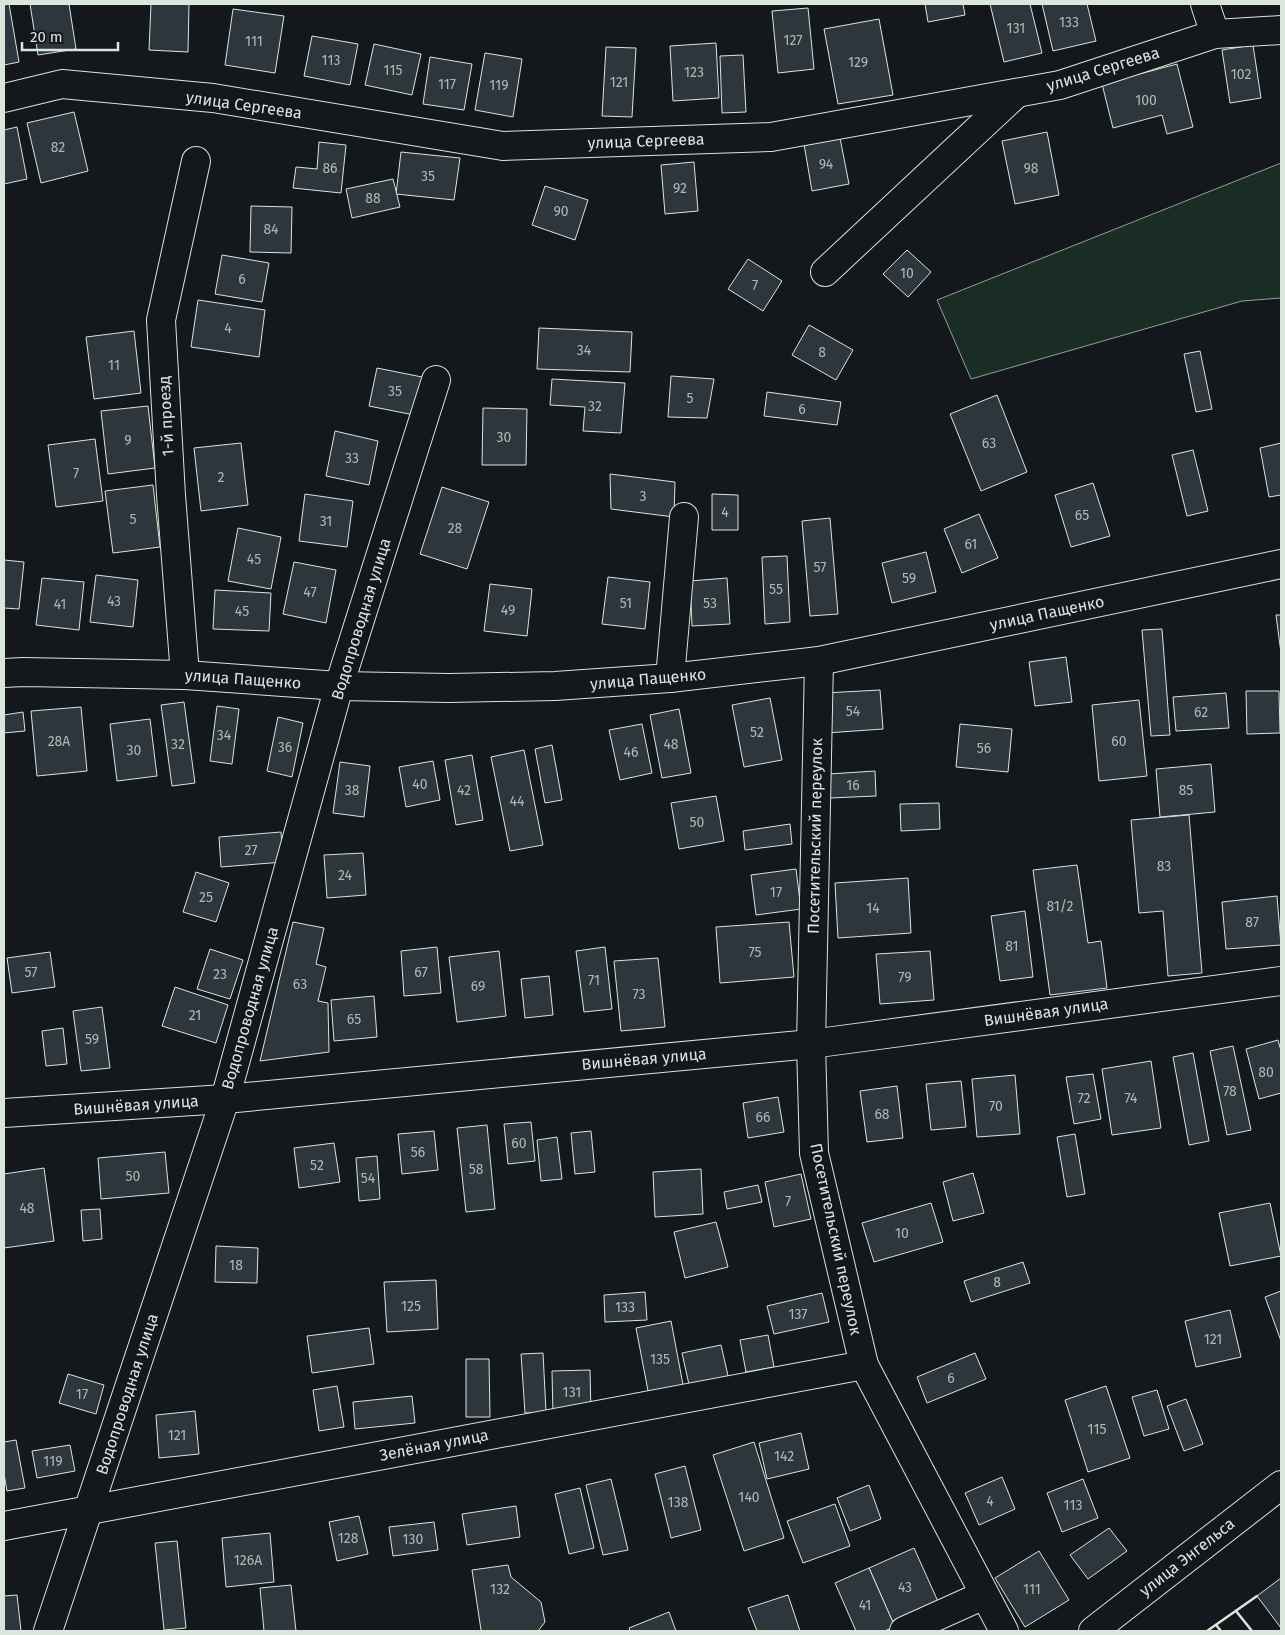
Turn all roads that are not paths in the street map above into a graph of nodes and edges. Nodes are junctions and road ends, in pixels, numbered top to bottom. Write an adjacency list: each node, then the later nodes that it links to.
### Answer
1 (1205, 4): 3 (street)
2 (1281, 30): 3 (street, улица Сергеева)
3 (1215, 34): 4 (street, улица Сергеева)
4 (1017, 93): 5 (street, улица Сергеева); 7 (street)
5 (4, 98)
6 (196, 160): 13 (street, 1-й проезд)
7 (825, 272)
8 (436, 380): 15 (street, Водопроводная улица)
9 (684, 518): 14 (street)
10 (1281, 564): 11 (street, улица Пащенко)
11 (819, 661): 14 (street, улица Пащенко); 17 (street, Посетительский переулок)
12 (4, 674): 13 (street, улица Пащенко)
13 (184, 675): 15 (street, улица Пащенко)
14 (670, 678): 15 (street, улица Пащенко)
15 (340, 686): 18 (street, Водопроводная улица)
16 (1281, 981): 17 (street, Вишнёвая улица)
17 (811, 1044): 18 (street, Вишнёвая улица); 20 (street, Посетительский переулок)
18 (225, 1099): 19 (street, Вишнёвая улица); 22 (street, Водопроводная улица)
19 (4, 1113)
20 (864, 1365): 22 (street, Зелёная улица); 24 (street, Посетительский переулок)
21 (1281, 1484): 28 (street, улица Энгельса)
22 (88, 1510): 23 (street, Зелёная улица); 25 (street, Водопроводная улица)
23 (4, 1526)
24 (984, 1594): 26 (street); 27 (street, Посетительский переулок)
25 (48, 1631)
26 (904, 1631)
27 (1004, 1631)
28 (1093, 1631)

